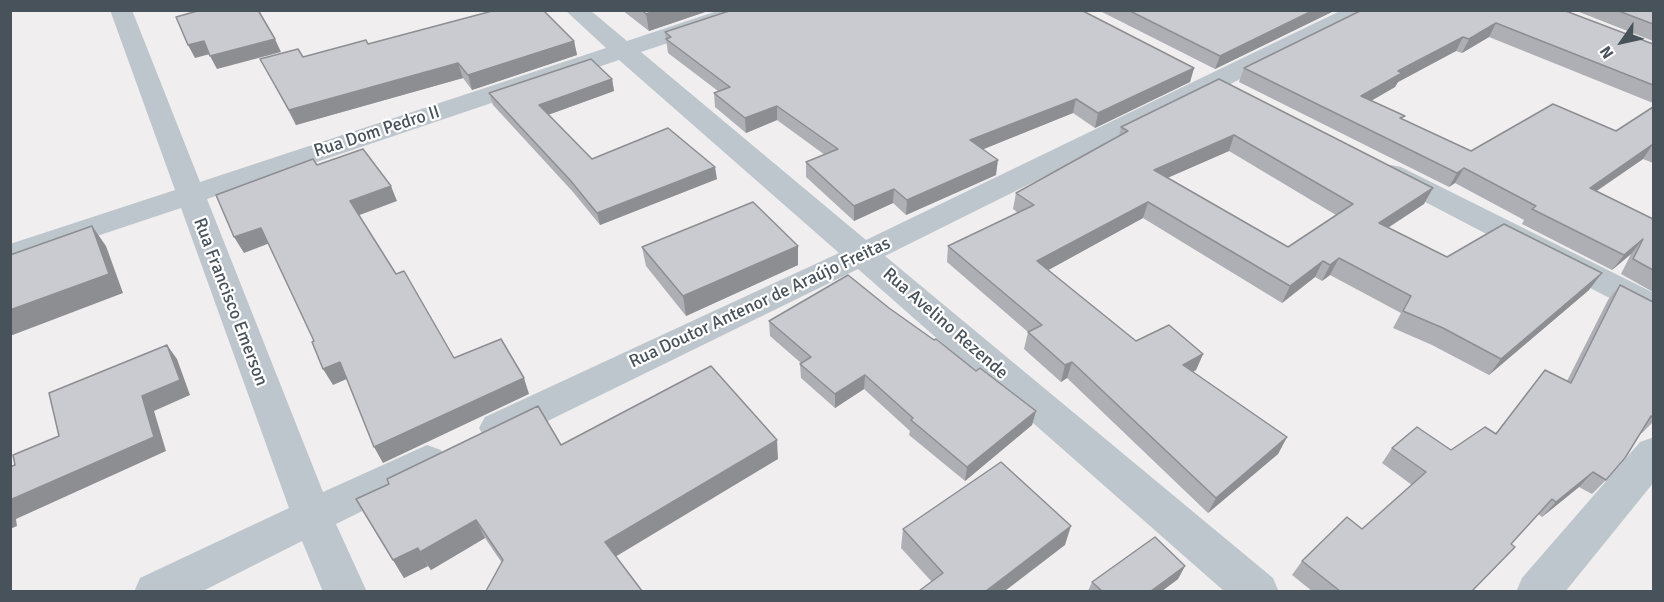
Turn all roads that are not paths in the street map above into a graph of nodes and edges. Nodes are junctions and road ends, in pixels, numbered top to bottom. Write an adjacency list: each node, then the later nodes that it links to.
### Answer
1 (121, 10): 10 (street, Rua Francisco Emerson)
2 (576, 10): 5 (street, Rua Avelino Rezende)
3 (744, 10): 5 (street, Rua Dom Pedro II)
4 (1361, 10): 7 (street, Rua Doutor Antenor de Araújo Freitas)
5 (623, 50): 10 (street, Rua Dom Pedro II); 11 (street, Rua Avelino Rezende)
6 (1184, 67): 7 (street)
7 (1214, 83): 8 (street); 11 (street, Rua Doutor Antenor de Araújo Freitas)
8 (1246, 99)
9 (1371, 163): 13 (street)
10 (189, 194): 12 (street, Rua Dom Pedro II); 15 (street, Rua Francisco Emerson)
11 (863, 254): 15 (street, Rua Doutor Antenor de Araújo Freitas); 18 (street, Rua Avelino Rezende)
12 (10, 255)
13 (1653, 308)
14 (1653, 453): 19 (street)
15 (312, 516): 16 (street, Rua Doutor Antenor de Araújo Freitas); 17 (street, Rua Francisco Emerson)
16 (156, 591)
17 (345, 591)
18 (1257, 591)
19 (1538, 591)

